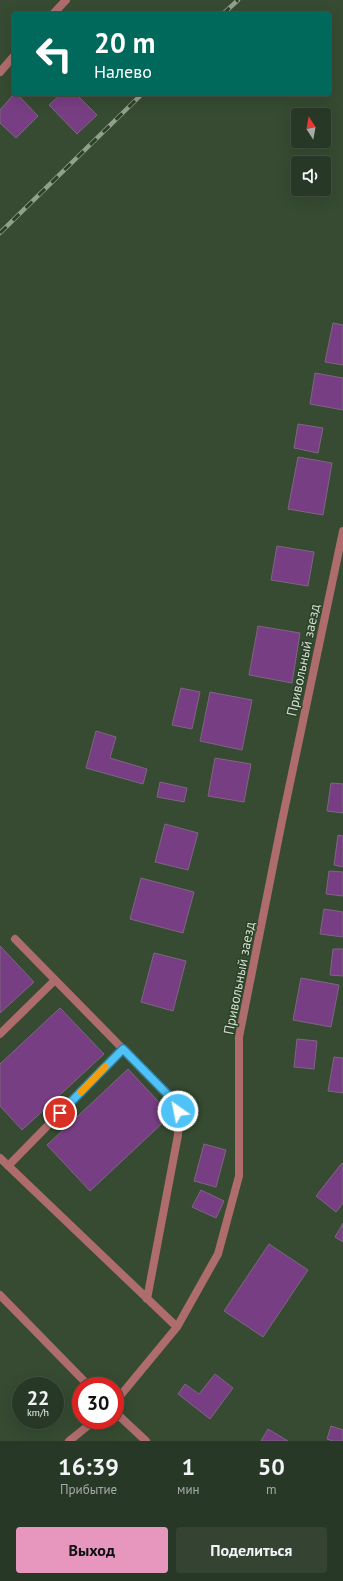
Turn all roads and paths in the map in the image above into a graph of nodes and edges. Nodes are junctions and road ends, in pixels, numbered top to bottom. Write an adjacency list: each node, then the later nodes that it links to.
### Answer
1 (66, 0): 2 (street)
2 (55, 12)
3 (12, 58): 4 (street)
4 (0, 72)
5 (343, 531): 14 (street, Привольный заезд)
6 (15, 939): 7 (street)
7 (55, 980): 8 (street); 9 (street)
8 (0, 1034)
9 (123, 1049): 11 (street); 13 (street)
10 (0, 1158): 11 (street)
11 (8, 1166): 13 (street)
12 (0, 1295): 15 (street)
13 (147, 1299): 14 (street)
14 (177, 1328): 16 (street, Привольный заезд)
15 (80, 1377)
16 (124, 1391)
17 (124, 1420): 20 (street)
18 (84, 1429): 19 (street)
19 (69, 1441)
20 (146, 1441)

